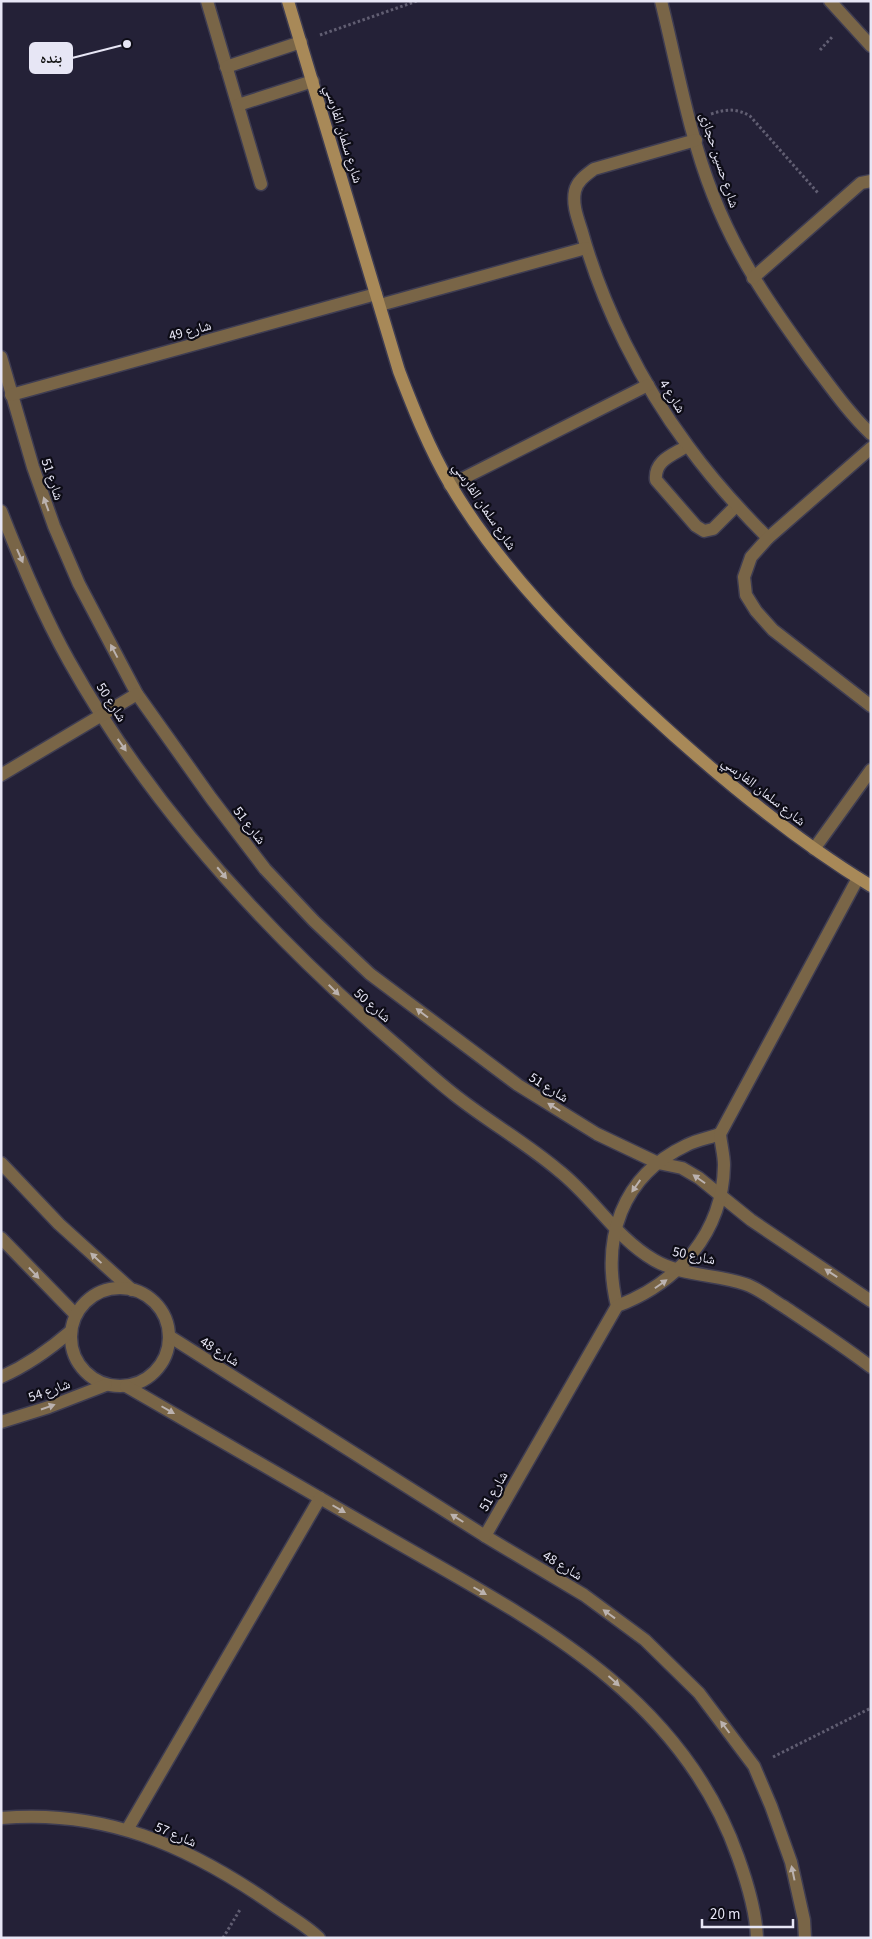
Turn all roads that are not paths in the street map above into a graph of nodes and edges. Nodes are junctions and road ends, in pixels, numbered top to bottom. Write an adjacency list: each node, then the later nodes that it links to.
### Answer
1 (207, 1): 7 (street)
2 (288, 1): 5 (street, شارع سلمان الفارسي)
3 (662, 1): 10 (street, شارع حسين حجازى)
4 (830, 1): 6 (street)
5 (301, 42): 7 (street); 8 (street, شارع سلمان الفارسي)
6 (871, 46)
7 (226, 67): 9 (street)
8 (312, 81): 9 (street); 15 (street, شارع سلمان الفارسي)
9 (238, 104): 12 (street)
10 (696, 140): 13 (street, شارع 4); 14 (street, شارع حسين حجازى)
11 (871, 181): 14 (street)
12 (261, 184)
13 (586, 248): 15 (street); 17 (street, شارع 4)
14 (753, 278): 19 (street, شارع حسين حجازى)
15 (378, 300): 18 (street, شارع 49); 22 (street, شارع سلمان الفارسي)
16 (1, 357): 18 (street, شارع 51)
17 (648, 385): 20 (street, شارع 4); 22 (street)
18 (12, 395): 26 (street, شارع 51, one-way to 18)
19 (871, 434)
20 (688, 446): 23 (street, شارع 4); 23 (street)
21 (871, 448): 25 (street)
22 (450, 485): 31 (street, شارع سلمان الفارسي)
23 (736, 506): 25 (street, شارع 4)
24 (1, 511): 28 (street, شارع 50, one-way to 28)
25 (768, 538): 27 (street)
26 (137, 694): 28 (street); 36 (street, شارع 51, one-way to 26)
27 (871, 706)
28 (102, 715): 30 (street); 38 (street, شارع 50, one-way to 38)
29 (871, 770): 31 (street)
30 (1, 775)
31 (814, 848): 32 (street, شارع سلمان الفارسي)
32 (858, 878): 33 (street, شارع سلمان الفارسي); 34 (street)
33 (871, 886)
34 (720, 1134): 36 (street); 37 (street)
35 (1, 1163): 41 (street, one-way to 35)
36 (658, 1163): 37 (street, شارع 51, one-way to 36); 38 (street, one-way to 38)
37 (720, 1196): 40 (street); 42 (street, شارع 51, one-way to 37)
38 (615, 1229): 40 (street, شارع 50); 43 (street)
39 (1, 1238): 44 (street, one-way to 44)
40 (679, 1270): 43 (street, one-way to 40); 47 (street, شارع 50)
41 (132, 1290): 44 (street); 46 (street)
42 (871, 1301)
43 (618, 1306): 53 (street, شارع 51)
44 (76, 1315): 45 (street)
45 (71, 1331): 48 (street); 49 (street)
46 (169, 1336): 50 (street); 53 (street, شارع 48, one-way to 46)
47 (871, 1367)
48 (1, 1377)
49 (106, 1385): 50 (street); 51 (street, شارع 54, one-way to 49)
50 (126, 1386): 52 (street, one-way to 52)
51 (1, 1422)
52 (320, 1498): 55 (street); 57 (street, one-way to 57)
53 (484, 1536): 58 (street, شارع 48, one-way to 53)
54 (1, 1818): 55 (street, شارع 57)
55 (127, 1830): 56 (street, شارع 57)
56 (319, 1938)
57 (757, 1938)
58 (805, 1938)

